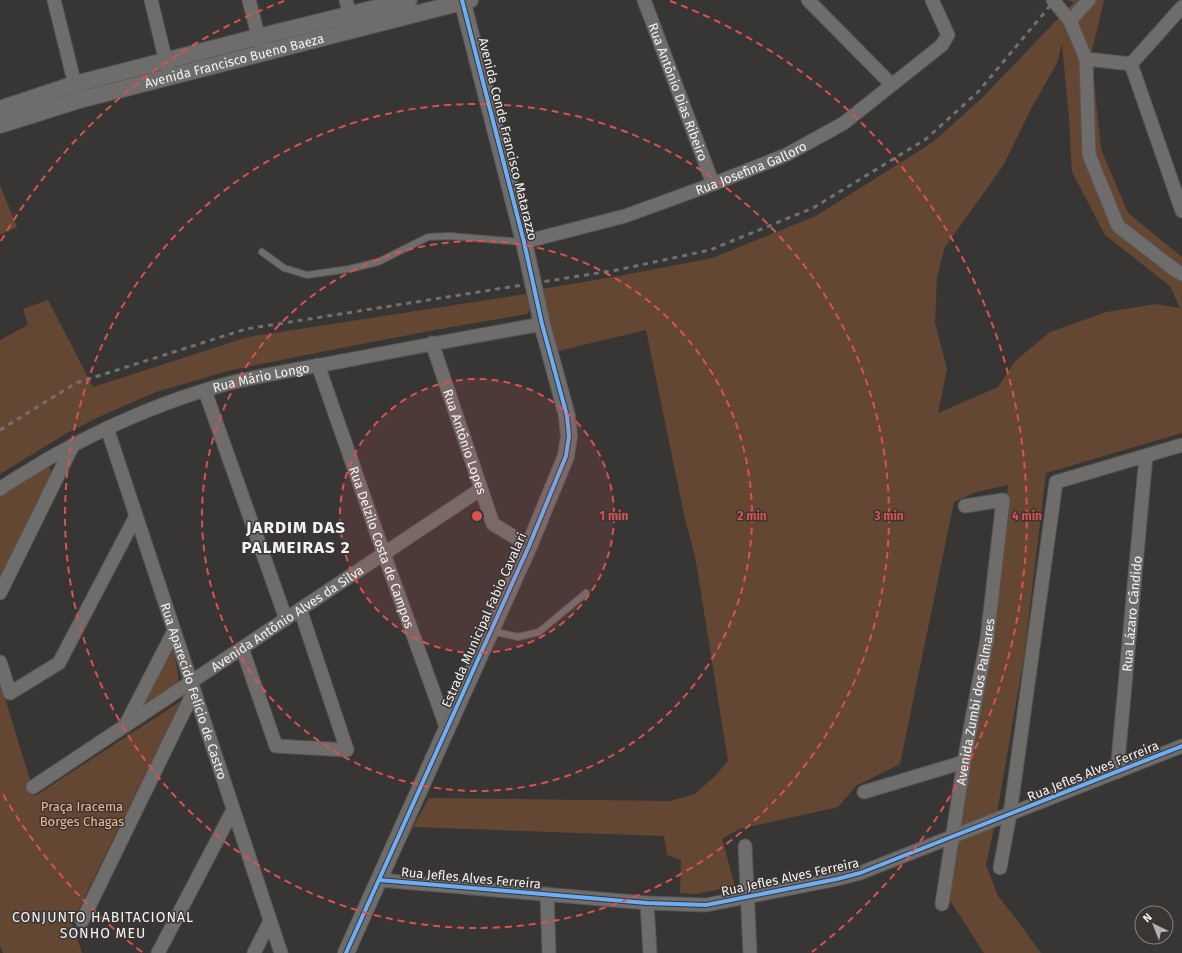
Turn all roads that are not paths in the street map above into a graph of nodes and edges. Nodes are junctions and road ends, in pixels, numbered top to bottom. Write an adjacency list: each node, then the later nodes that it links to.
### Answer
1 (54, 0): 21 (street)
2 (151, 0): 19 (street)
3 (249, 0): 15 (street)
4 (409, 0): 11 (street, Avenida Francisco Bueno Baeza)
5 (644, 0): 24 (street, Rua Antônio Dias Ribeiro)
6 (808, 0): 20 (street)
7 (932, 0): 20 (street, Rua Josefina Galloro)
8 (1054, 0): 13 (street)
9 (1089, 0): 13 (street)
10 (465, 1): 14 (street, Avenida Francisco Bueno Baeza); 26 (street, Avenida Conde Francisco Matarazzo)
11 (348, 7): 14 (street); 15 (street, Avenida Francisco Bueno Baeza)
12 (1182, 7): 18 (street)
13 (1070, 21): 17 (street)
14 (353, 30): 16 (street, Avenida Francisco Bueno Baeza)
15 (258, 37): 16 (street); 19 (street, Avenida Francisco Bueno Baeza)
16 (262, 53): 19 (street, Avenida Francisco Bueno Baeza)
17 (1086, 58): 18 (street); 28 (street)
18 (1131, 64): 25 (street)
19 (168, 68): 21 (street, Avenida Francisco Bueno Baeza)
20 (890, 84): 24 (street, Rua Josefina Galloro)
21 (77, 92): 22 (street, Avenida Francisco Bueno Baeza); 23 (street, Avenida Francisco Bueno Baeza)
22 (0, 109)
23 (0, 125)
24 (713, 184): 26 (street, Rua Josefina Galloro)
25 (1182, 211)
26 (524, 242): 27 (lane); 29 (street, Avenida Conde Francisco Matarazzo)
27 (262, 252)
28 (1182, 274)
29 (533, 284): 30 (street, Estrada Municipal Fabio Cavalari)
30 (542, 324): 31 (street, Rua Mário Longo); 42 (street, Estrada Municipal Fabio Cavalari)
31 (432, 343): 32 (street, Rua Mário Longo); 38 (street, Rua Antônio Lopes)
32 (318, 366): 33 (street, Rua Mário Longo); 43 (street, Rua Delzilo Costa de Campos)
33 (205, 391): 34 (street, Rua Mário Longo); 47 (street)
34 (107, 428): 35 (street, Rua Mário Longo); 41 (street, Rua Aparecido Felício de Castro)
35 (73, 445): 39 (street, Rua Mário Longo); 44 (street)
36 (1182, 445): 37 (street)
37 (1146, 456): 57 (street, Rua Lázaro Cândido); 61 (street)
38 (481, 488): 42 (street, Rua Antônio Lopes); 43 (street, Avenida Antônio Alves da Silva)
39 (0, 489)
40 (965, 506): 56 (street, Avenida Zumbi dos Palmares)
41 (136, 516): 48 (street, Rua Aparecido Felício de Castro); 51 (street)
42 (528, 546): 49 (street, Estrada Municipal Fabio Cavalari)
43 (384, 554): 46 (street, Avenida Antônio Alves da Silva); 54 (street, Rua Delzilo Costa de Campos)
44 (0, 593)
45 (586, 593): 49 (lane)
46 (300, 609): 47 (street, Avenida Antônio Alves da Silva); 50 (street)
47 (286, 619): 50 (street, Avenida Antônio Alves da Silva)
48 (174, 631): 52 (street, Rua Aparecido Felício de Castro); 53 (street)
49 (491, 631): 54 (street, Estrada Municipal Fabio Cavalari)
50 (242, 648): 52 (street, Avenida Antônio Alves da Silva)
51 (0, 662)
52 (192, 687): 53 (street, Avenida Antônio Alves da Silva); 60 (street, Rua Aparecido Felício de Castro); 70 (street)
53 (125, 726): 58 (street, Avenida Antônio Alves da Silva)
54 (447, 729): 65 (street, Estrada Municipal Fabio Cavalari)
55 (1182, 746): 57 (street, Rua Jefles Alves Ferreira)
56 (964, 762): 59 (street); 62 (street, Avenida Zumbi dos Palmares)
57 (1117, 772): 61 (street, Rua Jefles Alves Ferreira)
58 (33, 787)
59 (864, 792)
60 (233, 810): 71 (street, Rua Aparecido Felício de Castro); 72 (street)
61 (1010, 814): 62 (street, Rua Jefles Alves Ferreira); 64 (street)
62 (952, 837): 67 (street, Rua Jefles Alves Ferreira); 69 (street, Avenida Zumbi dos Palmares)
63 (745, 846): 67 (street)
64 (1000, 868)
65 (379, 880): 66 (street, Rua Jefles Alves Ferreira); 75 (street, Estrada Municipal Fabio Cavalari)
66 (547, 894): 68 (street, Rua Jefles Alves Ferreira); 76 (street)
67 (747, 897): 68 (street, Rua Jefles Alves Ferreira); 78 (street)
68 (647, 903): 77 (street)
69 (942, 904)
70 (82, 921)
71 (270, 921): 73 (street); 74 (street, Rua Aparecido Felício de Castro)
72 (158, 953)
73 (254, 953)
74 (281, 953)
75 (346, 953)
76 (549, 953)
77 (650, 953)
78 (750, 953)

